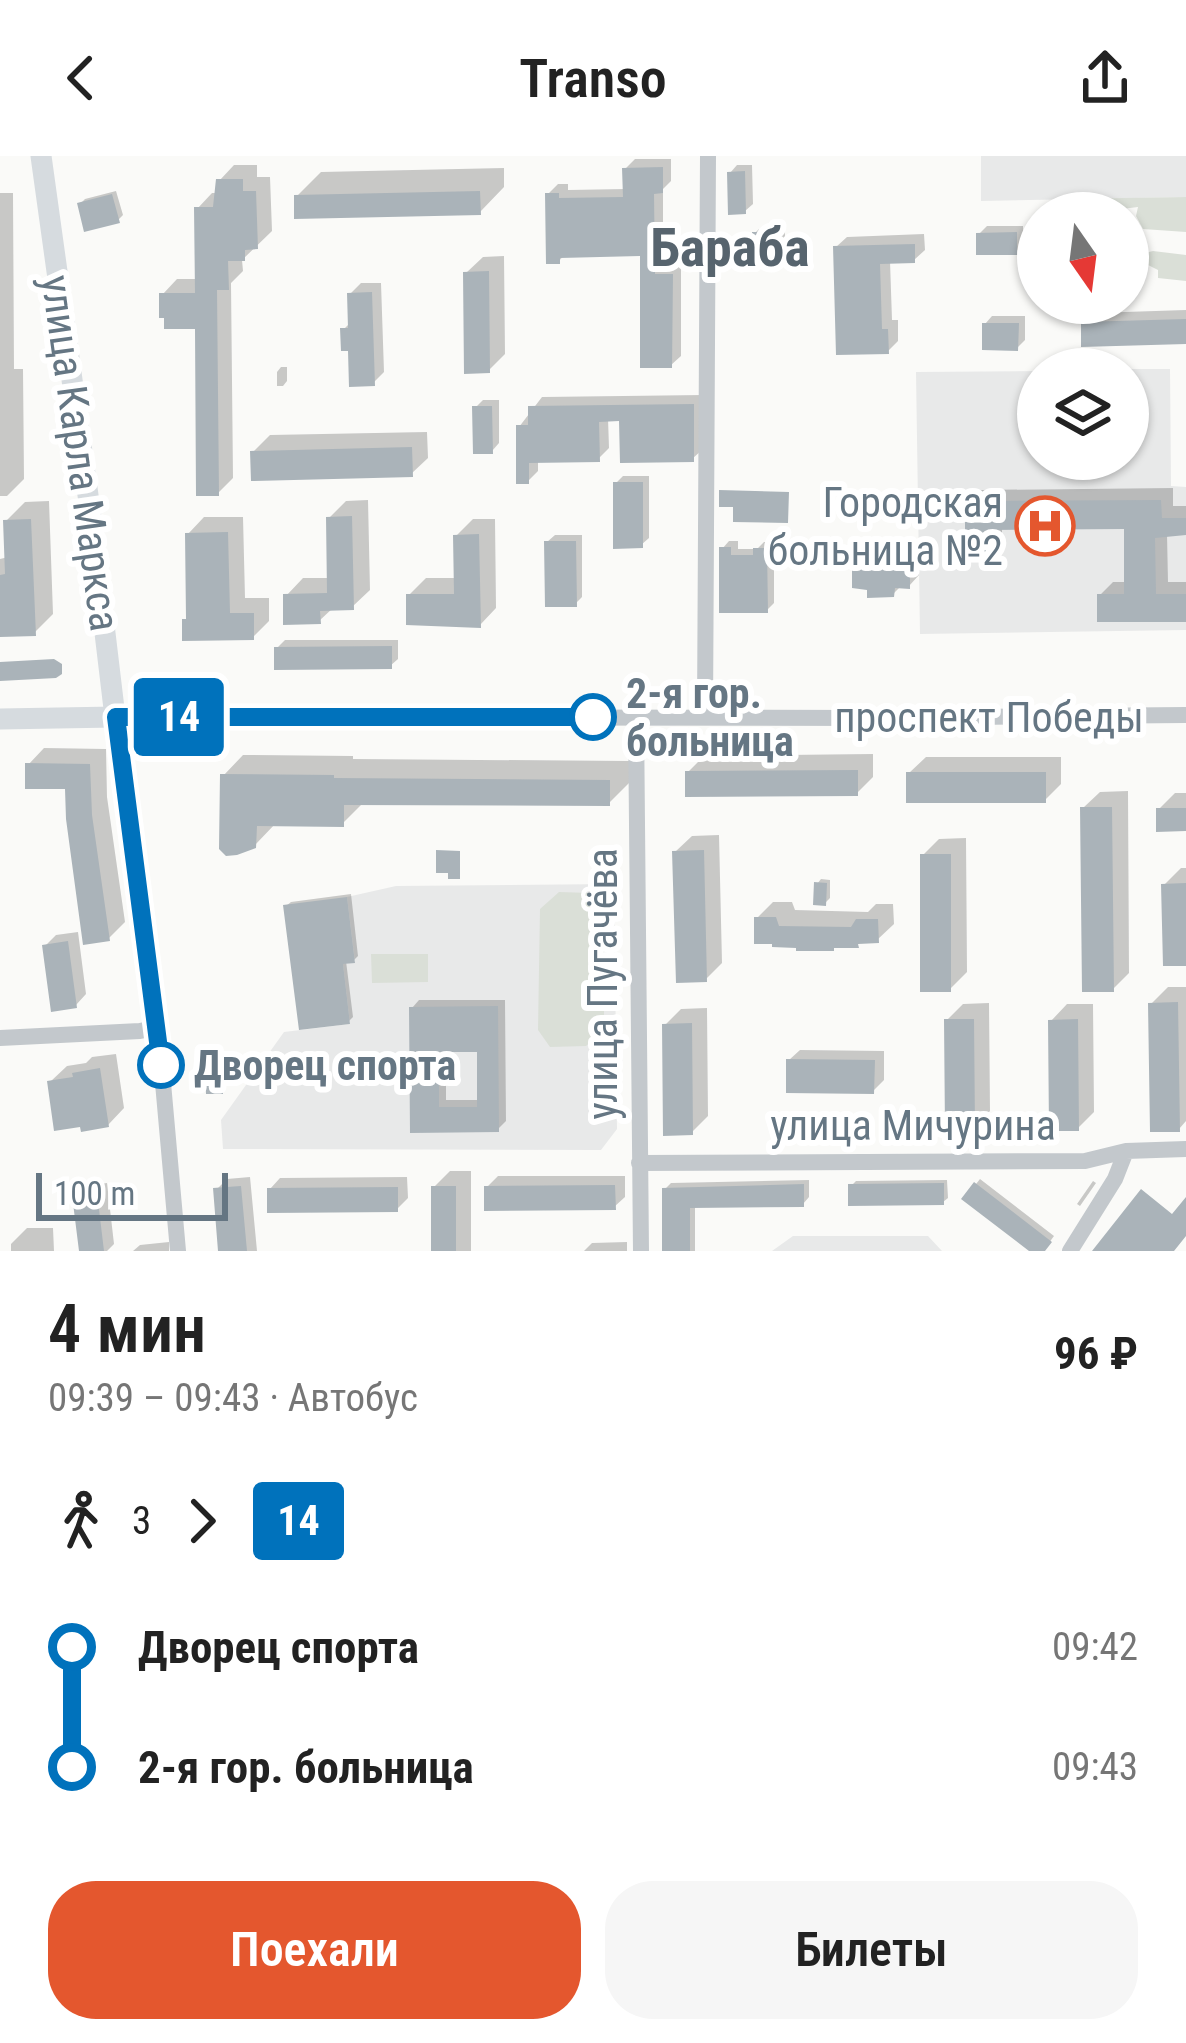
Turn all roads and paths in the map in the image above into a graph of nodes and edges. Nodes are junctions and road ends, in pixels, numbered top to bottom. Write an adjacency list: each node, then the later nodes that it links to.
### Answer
1 (41, 156): 5 (main road, улица Карла Маркса)
2 (708, 156): 3 (street)
3 (705, 716): 4 (street, проспект Победы); 6 (street, проспект Победы)
4 (1186, 716)
5 (116, 717): 6 (street, проспект Победы); 7 (main road, проспект Победы); 8 (street, улица Карла Маркса)
6 (636, 717): 12 (street, улица Пугачёва)
7 (0, 719)
8 (158, 1027): 9 (street); 13 (street, улица Карла Маркса)
9 (0, 1038)
10 (1186, 1149): 11 (street, улица Мичурина)
11 (1126, 1151): 12 (street, улица Мичурина); 15 (street)
12 (639, 1163): 14 (street, улица Пугачёва)
13 (178, 1251)
14 (640, 1251)
15 (1070, 1251)

